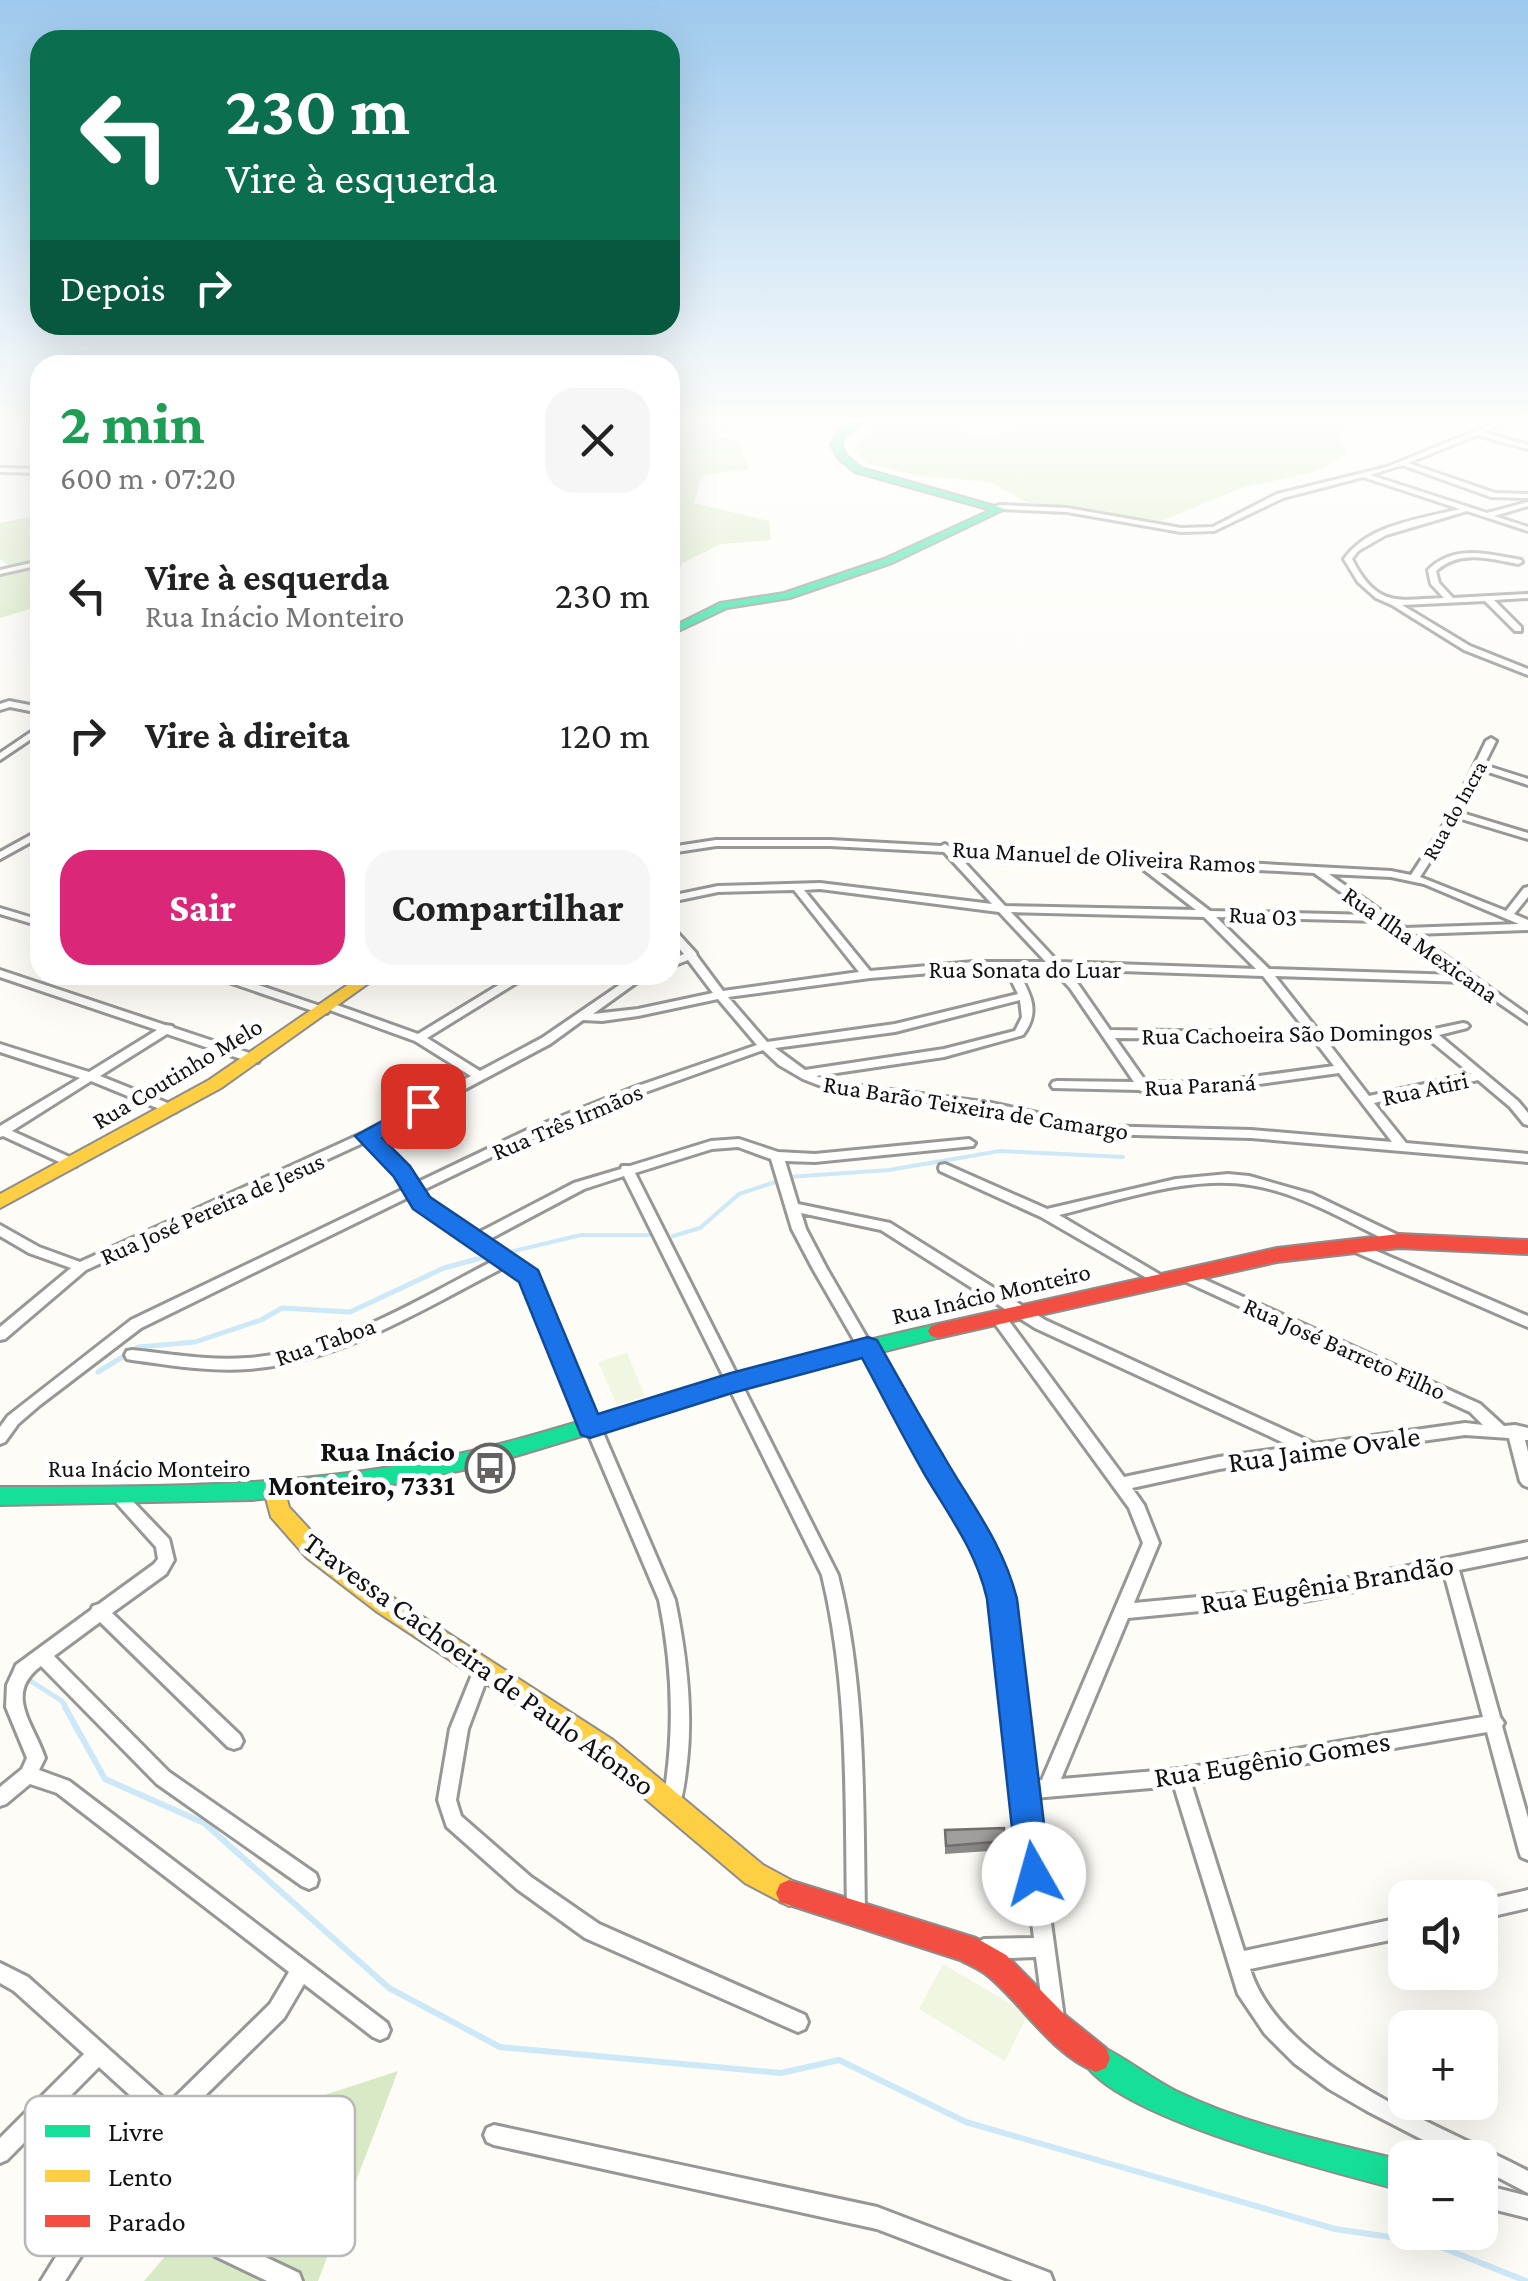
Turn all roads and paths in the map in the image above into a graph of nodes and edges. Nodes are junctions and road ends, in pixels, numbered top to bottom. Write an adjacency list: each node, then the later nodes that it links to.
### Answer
1 (966, 526): 12 (street)
2 (1154, 526): 3 (street)
3 (1214, 526)
4 (1406, 526): 11 (street)
5 (1518, 562): 10 (street)
6 (30, 564): 7 (street)
7 (0, 572)
8 (1528, 596): 9 (street)
9 (1486, 597): 10 (street); 13 (street)
10 (1450, 600): 11 (street)
11 (1394, 604): 14 (street)
12 (680, 627)
13 (1518, 629)
14 (1528, 672)
15 (0, 706): 16 (street)
16 (30, 708)
17 (30, 736): 19 (street)
18 (1491, 741): 20 (street, Rua do Incra)
19 (0, 758)
20 (1481, 767): 21 (street); 22 (street, Rua do Incra)
21 (1528, 782)
22 (1456, 814): 23 (street); 30 (street, Rua do Incra)
23 (1528, 836)
24 (30, 840): 27 (street)
25 (945, 847): 26 (street, Rua Manuel de Oliveira Ramos); 28 (street, Rua Manuel de Oliveira Ramos); 34 (street)
26 (680, 848)
27 (0, 856)
28 (1136, 858): 29 (street, Rua Manuel de Oliveira Ramos); 36 (street)
29 (1314, 869): 30 (street, Rua Manuel de Oliveira Ramos); 38 (street, Rua Ilha Mexicana)
30 (1416, 878): 37 (street, Rua Manuel de Oliveira Ramos)
31 (796, 886): 33 (street, Rua 03); 34 (street, Rua 03); 49 (street)
32 (1528, 890): 37 (street)
33 (680, 897)
34 (1004, 910): 36 (street, Rua 03); 46 (street)
35 (0, 911): 39 (street)
36 (1205, 912): 38 (street, Rua 03); 48 (street)
37 (1507, 916): 40 (street, Rua Manuel de Oliveira Ramos)
38 (1382, 918): 41 (street, Rua Ilha Mexicana)
39 (30, 920)
40 (1528, 925): 41 (street)
41 (1403, 931): 50 (street, Rua Ilha Mexicana)
42 (680, 942): 43 (street, Rua Barão Teixeira de Camargo)
43 (692, 956): 44 (street); 57 (street, Rua Barão Teixeira de Camargo)
44 (680, 960)
45 (1009, 964): 46 (street, Rua Sonata do Luar); 49 (street, Rua Sonata do Luar); 58 (street)
46 (1055, 965): 48 (street, Rua Sonata do Luar); 64 (street)
47 (0, 972): 51 (street)
48 (1268, 974): 50 (street, Rua Sonata do Luar); 66 (street)
49 (867, 975): 57 (street, Rua Sonata do Luar)
50 (1469, 979): 61 (street, Rua Ilha Mexicana)
51 (30, 982)
52 (39, 985): 63 (street)
53 (250, 985): 59 (street)
54 (359, 985): 59 (street, Rua Coutinho Melo)
55 (506, 985): 67 (street)
56 (623, 985): 60 (street, Rua José Pereira de Jesus)
57 (723, 994): 60 (street, Rua Sonata do Luar); 68 (street, Rua Barão Teixeira de Camargo)
58 (1024, 996): 68 (street, Rua Três Irmãos); 72 (street)
59 (327, 1009): 67 (street); 70 (street, Rua Coutinho Melo)
60 (584, 1017): 73 (street, Rua José Pereira de Jesus)
61 (1528, 1020)
62 (1464, 1026): 65 (street, Rua Cachoeira São Domingos)
63 (168, 1028): 70 (street); 75 (street)
64 (1110, 1034): 66 (street, Rua Cachoeira São Domingos); 77 (street)
65 (1430, 1034): 66 (street, Rua Cachoeira São Domingos); 74 (street)
66 (1318, 1037): 71 (street)
67 (419, 1038): 73 (street)
68 (764, 1046): 72 (street, Rua Barão Teixeira de Camargo); 90 (street, Rua Três Irmãos)
69 (0, 1048): 75 (street)
70 (254, 1059): 79 (street, Rua Coutinho Melo)
71 (1341, 1069): 77 (street, Rua Paraná); 78 (street)
72 (801, 1075): 84 (street, Rua Barão Teixeira de Camargo)
73 (478, 1076): 82 (street, Rua José Pereira de Jesus)
74 (1482, 1076): 78 (street, Rua Atiri); 80 (street)
75 (91, 1077): 79 (street); 81 (street)
76 (1058, 1085): 77 (street, Rua Paraná)
77 (1144, 1088)
78 (1368, 1100): 84 (street)
79 (172, 1109): 87 (street, Rua Coutinho Melo)
80 (1528, 1121)
81 (1, 1132): 87 (street)
82 (367, 1136): 90 (street); 100 (street, Rua José Pereira de Jesus)
83 (969, 1143): 85 (street)
84 (1402, 1145): 86 (street, Rua Barão Teixeira de Camargo)
85 (777, 1156): 89 (street); 92 (street)
86 (1528, 1158)
87 (72, 1163): 91 (street, Rua Coutinho Melo)
88 (945, 1168): 93 (street)
89 (627, 1169): 96 (street); 109 (street)
90 (415, 1189): 96 (street); 112 (street, Rua Três Irmãos)
91 (0, 1202)
92 (791, 1208): 103 (street); 107 (street)
93 (1046, 1214): 95 (street); 102 (street)
94 (0, 1230): 100 (street)
95 (1399, 1241): 97 (street, Rua Inácio Monteiro); 98 (street, Rua Inácio Monteiro)
96 (476, 1242): 99 (street)
97 (1351, 1244): 101 (street, Rua Inácio Monteiro); 105 (street)
98 (1528, 1248)
99 (502, 1259): 108 (street, Rua Taboa); 110 (street)
100 (81, 1267): 106 (street, Rua José Pereira de Jesus)
101 (1185, 1276): 102 (street, Rua Inácio Monteiro); 111 (street, Rua José Barreto Filho)
102 (1159, 1280): 103 (street, Rua Inácio Monteiro)
103 (1018, 1312): 104 (street, Rua Inácio Monteiro); 113 (street)
104 (998, 1317): 107 (street, Rua Inácio Monteiro); 115 (street)
105 (1528, 1322)
106 (0, 1335)
107 (868, 1347): 109 (street, Rua Inácio Monteiro); 130 (street)
108 (132, 1355)
109 (731, 1383): 110 (street, Rua Inácio Monteiro); 137 (street)
110 (590, 1428): 116 (street, Rua Inácio Monteiro); 132 (street)
111 (1514, 1431): 113 (street, Rua Jaime Ovale); 114 (street)
112 (0, 1438)
113 (1314, 1450): 115 (street, Rua Jaime Ovale)
114 (1528, 1481)
115 (1121, 1484): 121 (street)
116 (276, 1492): 117 (street, Rua Inácio Monteiro); 124 (street, Travessa Cachoeira de Paulo Afonso)
117 (117, 1494): 118 (street, Rua Inácio Monteiro); 122 (street)
118 (0, 1496)
119 (1528, 1548): 120 (street, Rua Eugênia Brandão)
120 (1450, 1565): 121 (street, Rua Eugênia Brandão); 125 (street)
121 (1124, 1610): 129 (street)
122 (99, 1612): 123 (street); 126 (street)
123 (42, 1655): 127 (street); 134 (street)
124 (482, 1670): 132 (street, Travessa Cachoeira de Paulo Afonso); 144 (street)
125 (1494, 1723): 128 (street, Rua Eugênio Gomes); 133 (street)
126 (234, 1741)
127 (28, 1775): 131 (street); 142 (street)
128 (1180, 1777): 129 (street, Rua Eugênio Gomes); 141 (street)
129 (1048, 1788): 130 (street, Rua Eugênio Gomes)
130 (1023, 1791): 139 (street)
131 (0, 1798)
132 (672, 1802): 137 (street, Travessa Cachoeira de Paulo Afonso)
133 (1528, 1851)
134 (309, 1880)
135 (1528, 1899): 136 (street)
136 (1498, 1906)
137 (856, 1916): 140 (street, Travessa Cachoeira de Paulo Afonso)
138 (1388, 1930): 141 (street)
139 (1042, 1947): 140 (street, Travessa Cachoeira de Paulo Afonso); 145 (street)
140 (966, 1948): 145 (street, Travessa Cachoeira de Paulo Afonso)
141 (1240, 1960): 155 (street)
142 (301, 1970): 146 (street); 150 (street)
143 (0, 1973): 147 (street)
144 (798, 2022)
145 (1055, 2025): 154 (street, Travessa Cachoeira de Paulo Afonso)
146 (380, 2030)
147 (98, 2054): 148 (street); 149 (street)
148 (56, 2096)
149 (145, 2096)
150 (190, 2096)
151 (25, 2128): 153 (street)
152 (494, 2136): 162 (street)
153 (0, 2153)
154 (1388, 2172)
155 (1528, 2182)
156 (1498, 2200): 157 (street)
157 (1528, 2207)
158 (68, 2256): 160 (street)
159 (239, 2256): 161 (street)
160 (52, 2281)
161 (291, 2281)
162 (1042, 2281)

